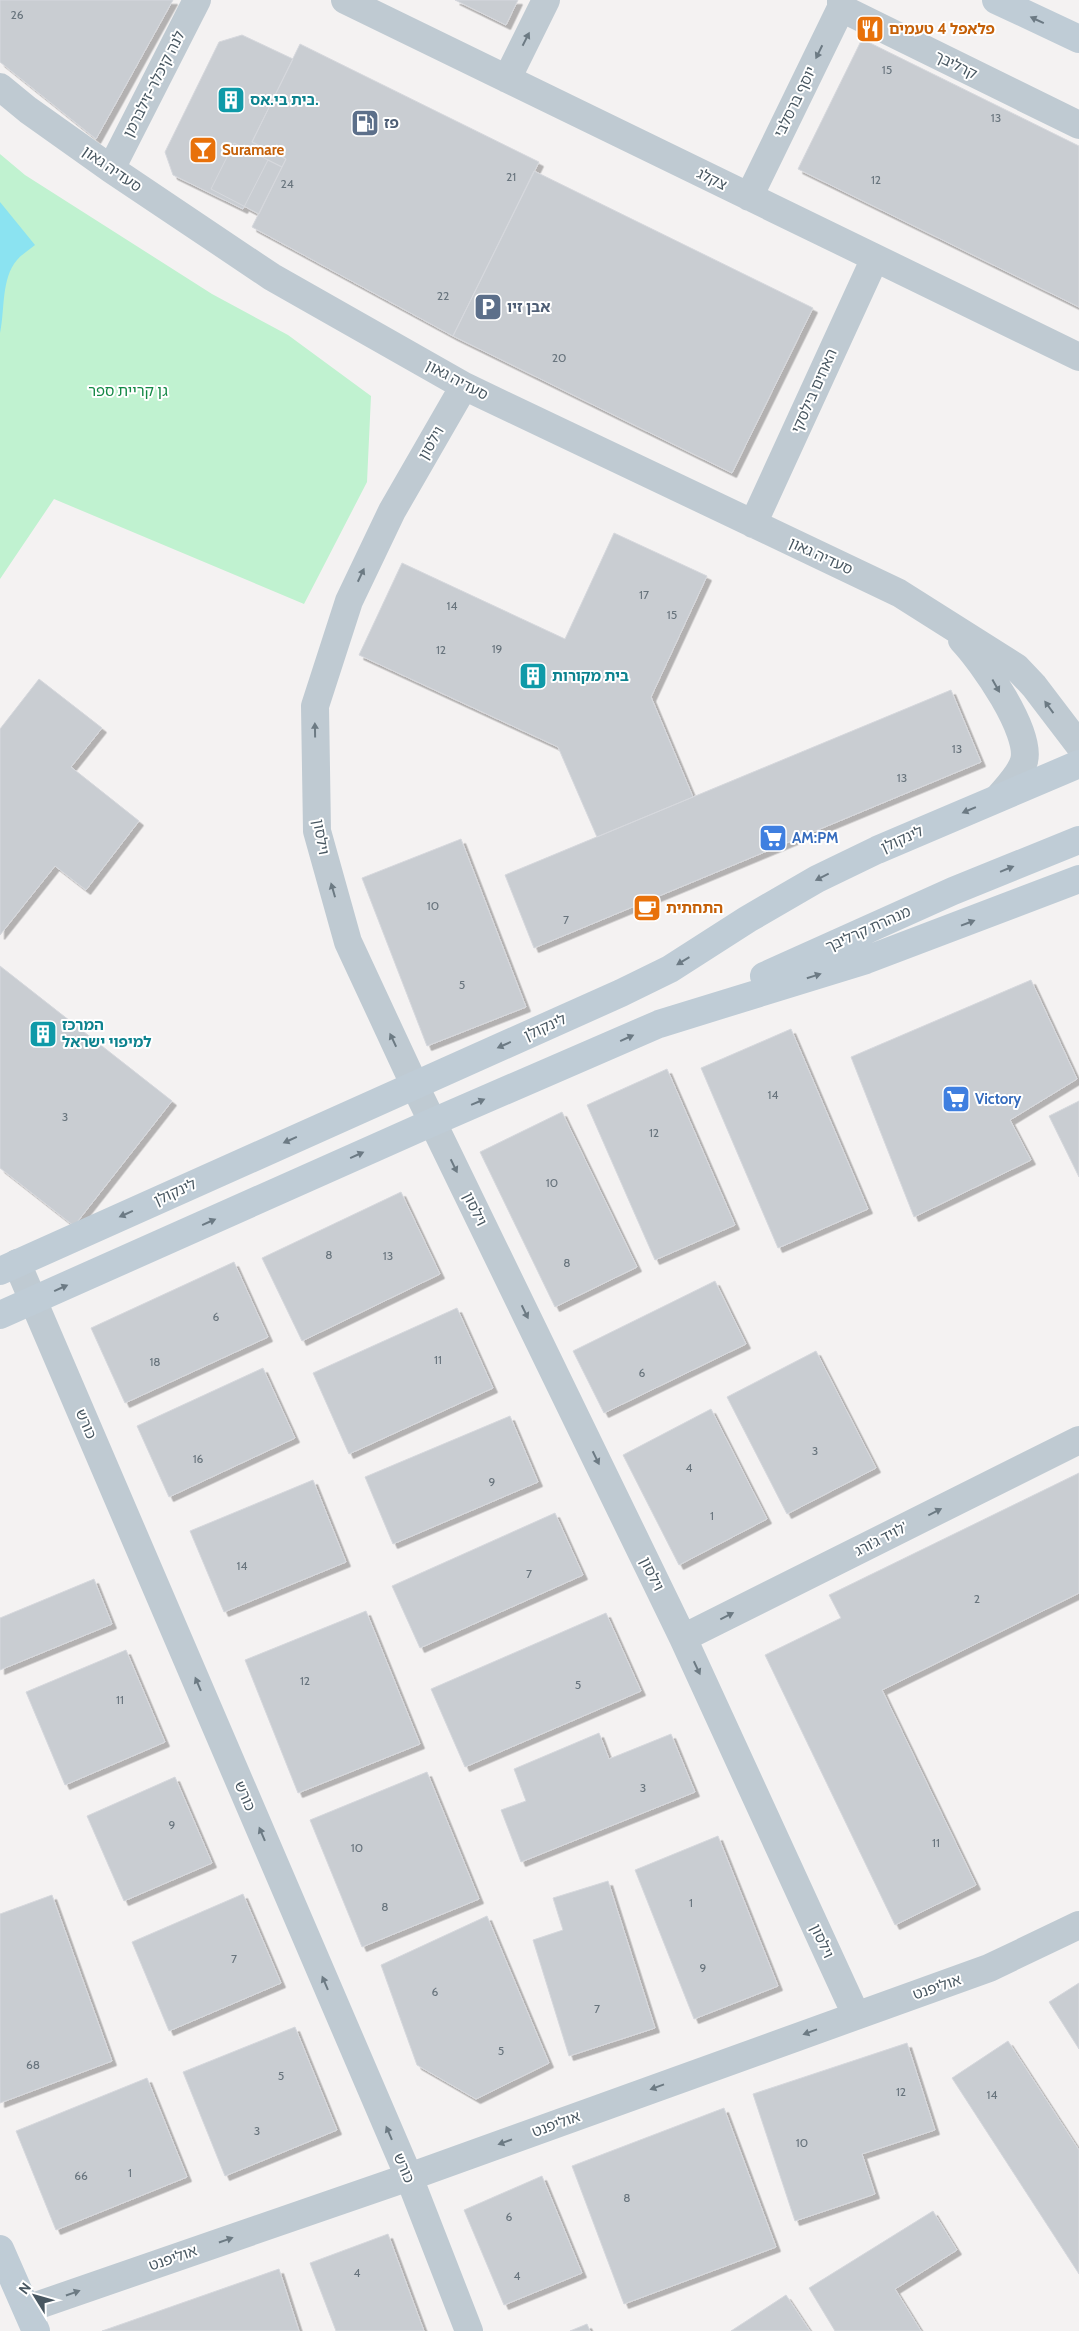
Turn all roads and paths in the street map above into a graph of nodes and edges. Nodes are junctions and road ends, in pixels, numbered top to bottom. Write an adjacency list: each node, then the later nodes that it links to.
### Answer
1 (197, 0): 10 (street, לנה קיכלר-זילברמן)
2 (345, 0): 7 (street, צקלג)
3 (546, 0): 7 (street, one-way to 3)
4 (996, 0): 6 (street, one-way to 4)
5 (841, 4): 9 (street, קרליבך); 11 (street, יוסף ברסלבי, one-way to 11)
6 (1079, 39)
7 (507, 79): 11 (street, צקלג)
8 (0, 87): 10 (street, סעדיה גאון)
9 (1079, 125)
10 (111, 169): 14 (street, סעדיה גאון)
11 (749, 197): 12 (street, צקלג)
12 (875, 258): 13 (street, צקלג); 15 (street, האחים בילסקי)
13 (1079, 358)
14 (464, 386): 15 (street, סעדיה גאון); 23 (street, וילסון, one-way to 14)
15 (753, 524): 16 (street, סעדיה גאון)
16 (943, 621): 17 (street, סעדיה גאון, one-way to 16); 19 (street, סעדיה גאון, one-way to 19)
17 (1079, 745)
18 (1079, 764): 19 (street, לינקולן)
19 (998, 798): 23 (street, לינקולן, one-way to 23)
20 (1079, 840): 22 (street, מנהרת קרליבך, one-way to 20)
21 (1079, 880): 22 (street, one-way to 21)
22 (659, 1024): 24 (street, one-way to 22)
23 (414, 1084): 24 (street, וילסון); 25 (street, לינקולן, one-way to 25)
24 (433, 1122): 26 (street, one-way to 24); 29 (street, וילסון, one-way to 29)
25 (8, 1267): 26 (street, כורש)
26 (34, 1300): 27 (street); 32 (street, כורש, one-way to 26)
27 (0, 1315)
28 (1079, 1440): 29 (street, לויד ג'ורג', one-way to 28)
29 (683, 1638): 31 (street, וילסון, one-way to 31)
30 (1079, 1925): 31 (street, אוליפנט)
31 (856, 2015): 32 (street, אוליפנט, one-way to 32)
32 (408, 2177): 34 (street, אוליפנט, one-way to 32); 35 (street, כורש)
33 (0, 2249): 34 (street)
34 (31, 2320)
35 (469, 2331)

